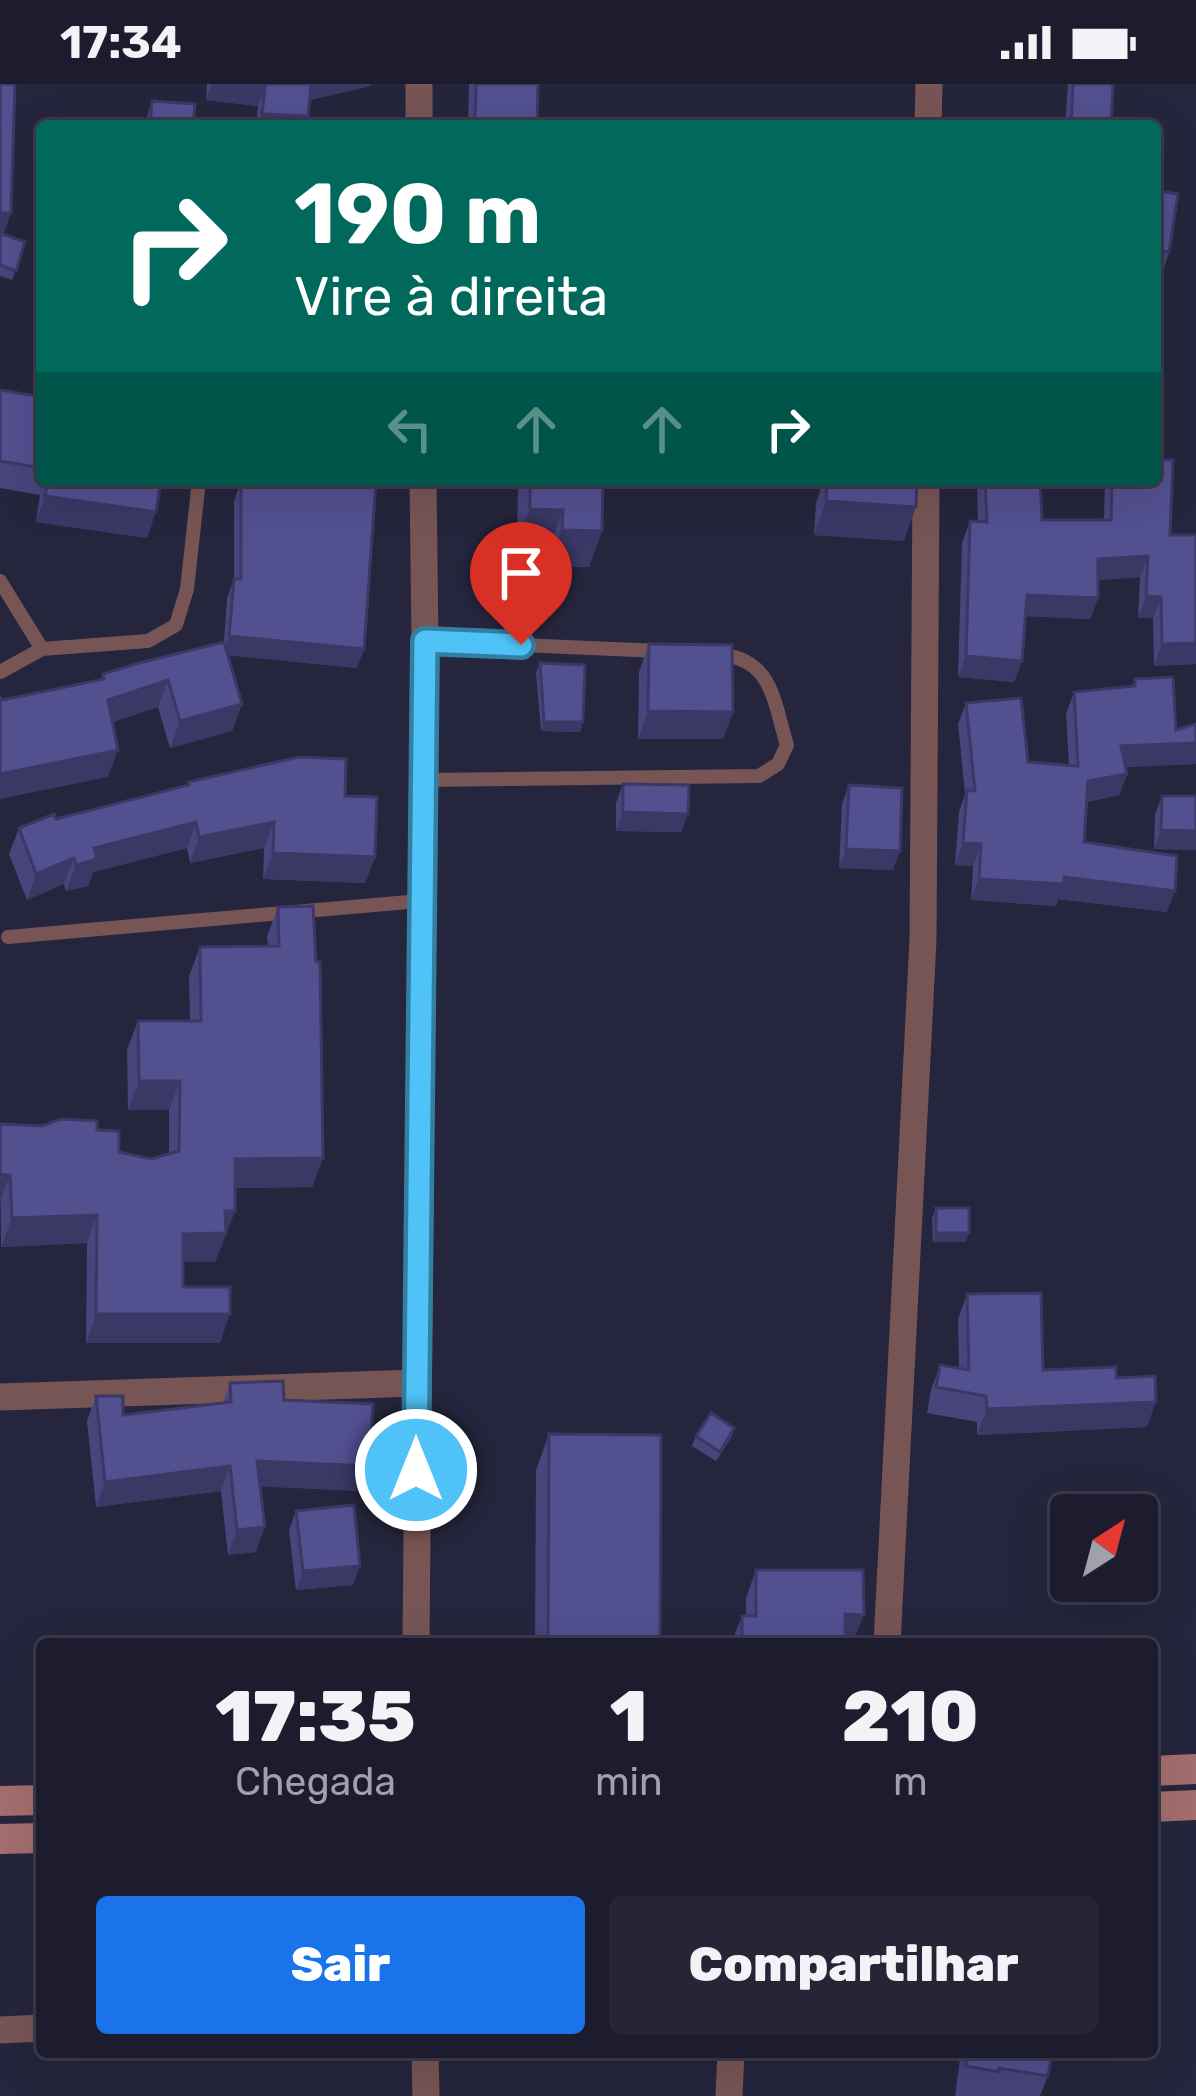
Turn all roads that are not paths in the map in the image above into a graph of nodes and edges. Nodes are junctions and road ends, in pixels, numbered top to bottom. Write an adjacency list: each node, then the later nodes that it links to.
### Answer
1 (419, 84): 3 (street)
2 (929, 84): 4 (street)
3 (419, 120)
4 (928, 120)
5 (198, 486): 10 (lane)
6 (423, 486): 9 (street)
7 (926, 486): 20 (street)
8 (0, 581): 10 (lane)
9 (425, 641): 11 (lane); 14 (street)
10 (42, 650): 13 (lane)
11 (688, 652)
12 (712, 653): 14 (lane)
13 (0, 671)
14 (421, 780): 15 (street)
15 (420, 902): 16 (lane); 17 (street)
16 (8, 937)
17 (416, 1383): 18 (street); 19 (street)
18 (0, 1397)
19 (416, 1638)
20 (887, 1638)
21 (1196, 1768): 22 (street)
22 (1158, 1771)
23 (36, 1800): 24 (street)
24 (0, 1801)
25 (1196, 1805): 26 (street)
26 (1158, 1807)
27 (36, 1838): 28 (street)
28 (0, 1839)
29 (36, 2027): 30 (street)
30 (0, 2030)
31 (425, 2058): 33 (street)
32 (731, 2058): 34 (street)
33 (426, 2096)
34 (729, 2096)

